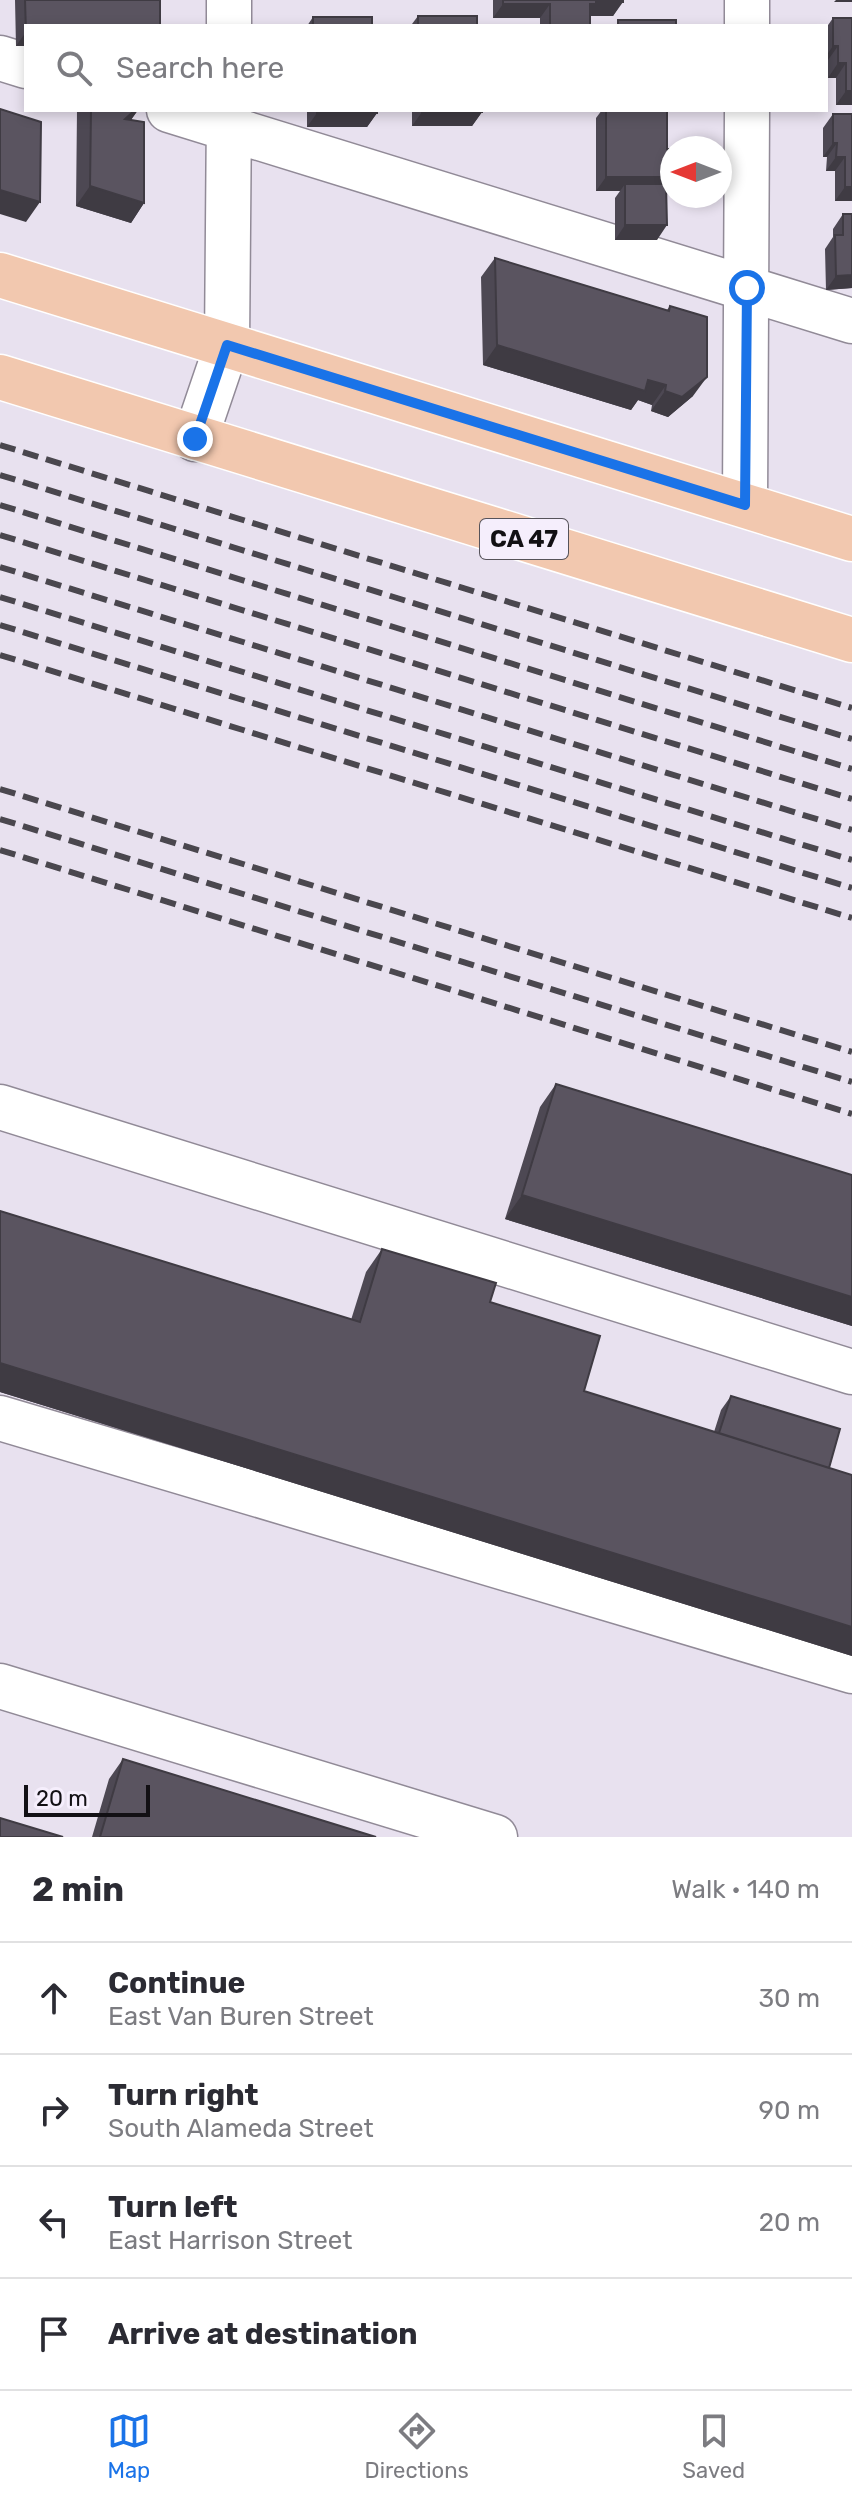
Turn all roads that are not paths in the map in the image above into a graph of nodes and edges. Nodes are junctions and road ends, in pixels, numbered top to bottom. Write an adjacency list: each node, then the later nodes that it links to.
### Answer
1 (229, 0): 3 (street)
2 (747, 0): 4 (street)
3 (229, 24)
4 (747, 24)
5 (0, 58): 6 (street)
6 (24, 65)
7 (182, 112): 9 (street)
8 (747, 112): 11 (street)
9 (229, 119): 11 (street); 13 (street)
10 (0, 275): 13 (main road)
11 (747, 288): 12 (street); 16 (street)
12 (852, 321)
13 (227, 345): 15 (street); 16 (main road)
14 (0, 377): 15 (main road, CA 47)
15 (195, 439): 18 (main road, CA 47)
16 (745, 505): 17 (main road)
17 (852, 539)
18 (852, 640)
19 (0, 1107): 20 (street)
20 (852, 1372)
21 (0, 1418): 22 (street)
22 (852, 1671)
23 (0, 1686): 24 (street)
24 (495, 1837)

